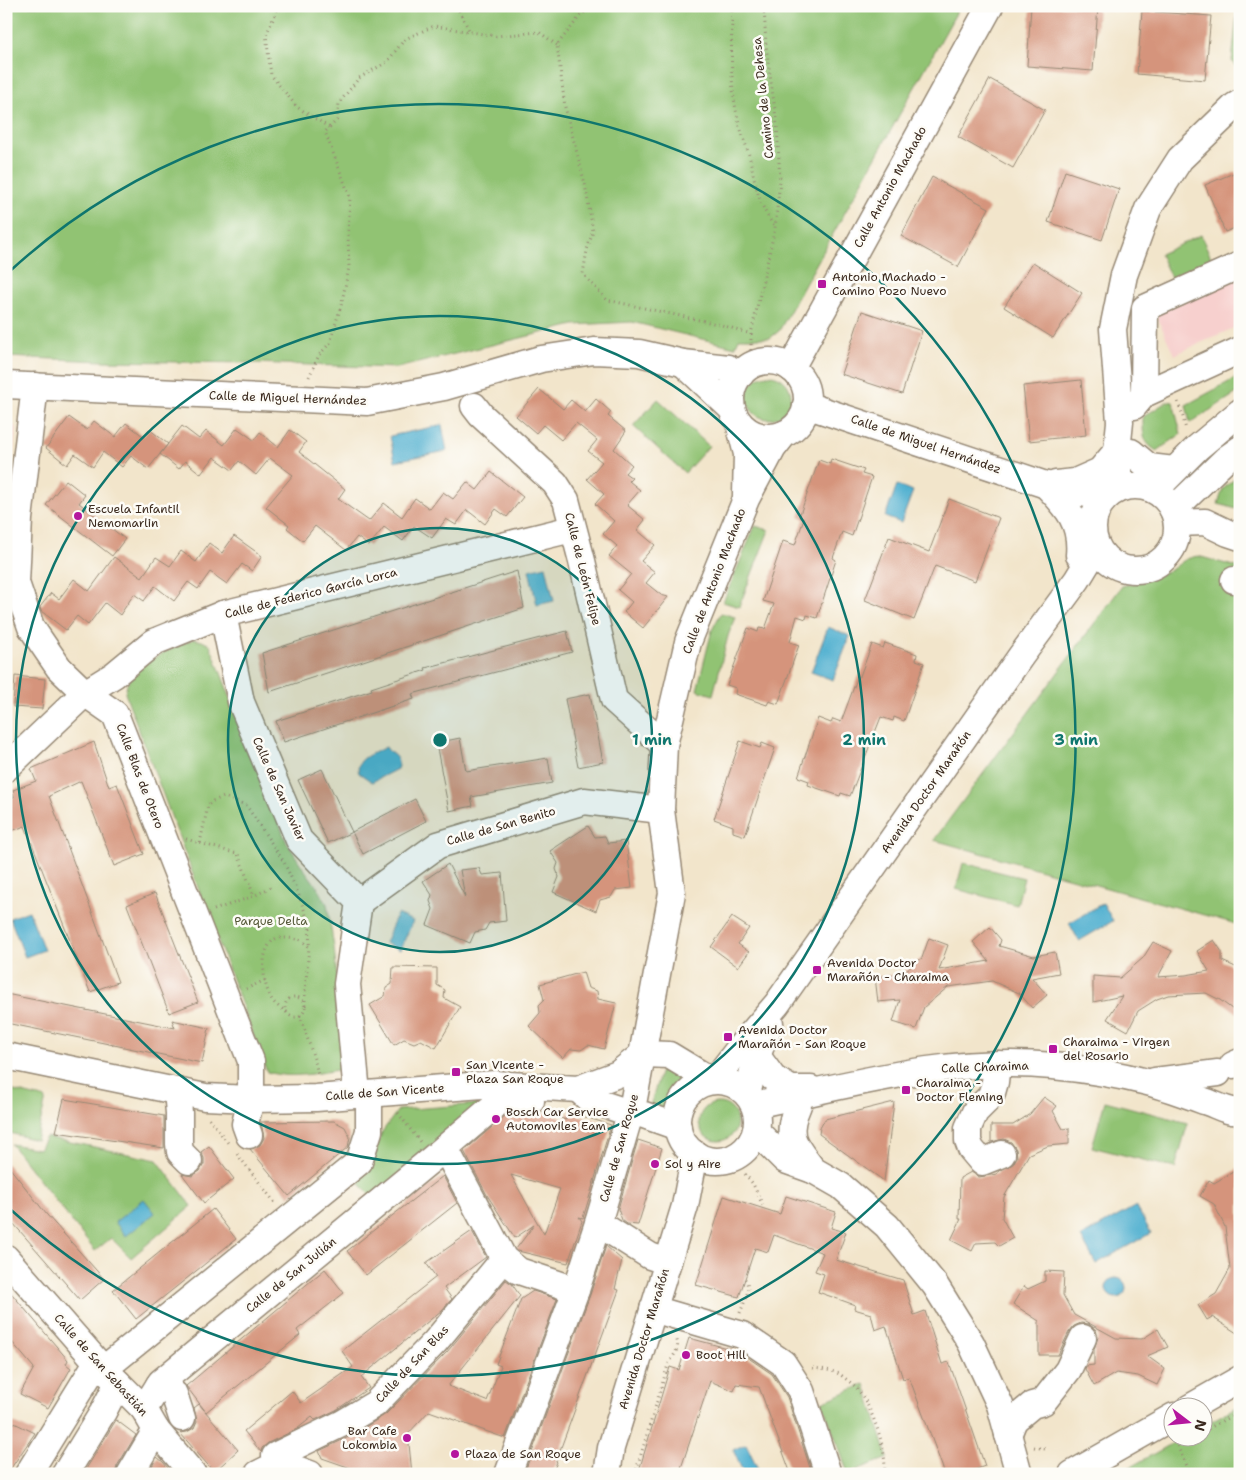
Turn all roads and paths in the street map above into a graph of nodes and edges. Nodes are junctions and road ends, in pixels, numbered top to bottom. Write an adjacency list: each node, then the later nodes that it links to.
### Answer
1 (279, 6): 10 (path)
2 (457, 6): 7 (path)
3 (592, 6): 8 (path)
4 (732, 6): 11 (path)
5 (764, 6): 11 (path, Camino de la Dehesa)
6 (990, 6): 16 (street, Calle Antonio Machado)
7 (470, 32): 8 (path); 10 (path)
8 (557, 45): 13 (path)
9 (1240, 103): 27 (street)
10 (330, 128): 18 (path)
11 (775, 228): 13 (path, Camino de la Dehesa)
12 (1240, 265): 21 (street)
13 (751, 334): 17 (path, Camino de la Dehesa)
14 (1240, 350): 21 (street)
15 (683, 363): 17 (street, Calle de Miguel Hernández); 20 (street, Calle de Miguel Hernández); 26 (street)
16 (790, 368): 17 (street); 23 (street)
17 (746, 370): 26 (street)
18 (309, 377)
19 (6, 385): 20 (street, Calle de Miguel Hernández)
20 (35, 386): 42 (street, Calle Blas de Otero)
21 (1144, 394): 27 (street)
22 (1177, 399): 29 (path)
23 (806, 405): 28 (street); 33 (street, Calle de Miguel Hernández)
24 (474, 406): 38 (street, Calle de León Felipe)
25 (1240, 412): 32 (street)
26 (736, 416): 28 (street); 36 (street, Calle de Antonio Machado)
27 (1120, 422): 31 (street)
28 (784, 434): 36 (street, Calle de Antonio Machado)
29 (1187, 438)
30 (1240, 449): 34 (street)
31 (1124, 452): 32 (street); 33 (street); 35 (street)
32 (1174, 470): 35 (street)
33 (1046, 485): 35 (street, Calle de Miguel Hernández); 41 (street, Calle de Miguel Hernández)
34 (1195, 490): 37 (street); 39 (street)
35 (1122, 495): 37 (street); 40 (street)
36 (746, 499): 45 (street, Calle de Antonio Machado)
37 (1175, 525): 39 (street); 40 (street)
38 (572, 529): 43 (street, Calle de Federico García Lorca); 45 (street, Calle de León Felipe)
39 (1224, 531)
40 (1105, 556): 41 (street, Avenida Doctor Marañón)
41 (1077, 580): 57 (street, Avenida Doctor Marañón)
42 (11, 583): 44 (street, Calle Blas de Otero)
43 (223, 614): 44 (street, Calle de Federico García Lorca); 52 (street, Calle de San Javier)
44 (84, 693): 46 (street, Calle de Federico García Lorca); 73 (street, Calle Blas de Otero)
45 (664, 745): 47 (street, Calle de Antonio Machado)
46 (6, 768)
47 (661, 810): 52 (street, Calle de San Benito); 61 (street, Calle de San Roque)
48 (183, 838): 49 (path)
49 (200, 843): 51 (path); 54 (path)
50 (274, 886): 51 (path)
51 (254, 896): 53 (path)
52 (359, 902): 72 (street)
53 (212, 911)
54 (309, 947): 55 (path); 58 (path)
55 (265, 980): 56 (path); 59 (path)
56 (242, 991)
57 (777, 1004): 63 (street, Avenida Doctor Marañón); 67 (street, Avenida Doctor Marañón)
58 (305, 1007): 59 (path); 60 (path)
59 (287, 1012): 60 (path)
60 (300, 1015): 66 (path)
61 (643, 1054): 67 (street); 69 (street, Calle de San Vicente); 76 (street, Calle de San Roque)
62 (6, 1056): 71 (street, Calle de San Vicente)
63 (757, 1056): 70 (street, Calle Charaima); 77 (street, Avenida Doctor Marañón)
64 (997, 1064): 68 (street, Calle Charaima); 70 (street, Calle Charaima); 84 (street)
65 (1233, 1066): 68 (street, Calle Charaima); 75 (street, Calle Charaima)
66 (318, 1077)
67 (714, 1081): 77 (street); 79 (street, Avenida Doctor Marañón)
68 (1147, 1082): 75 (street, Calle Charaima)
69 (573, 1088): 72 (street, Calle de San Vicente); 76 (street); 81 (street, Calle de San Julián)
70 (824, 1090): 74 (street, Calle Charaima); 77 (street, Calle Charaima)
71 (177, 1091): 73 (street, Calle de San Vicente); 83 (street)
72 (369, 1094): 73 (street, Calle de San Vicente); 81 (path); 100 (street)
73 (251, 1099): 80 (street)
74 (798, 1105): 77 (street, Calle Charaima); 85 (street)
75 (1234, 1111)
76 (630, 1113): 79 (street); 89 (street, Calle de San Roque)
77 (753, 1115): 82 (street, Avenida Doctor Marañón); 85 (street)
78 (207, 1116): 87 (path)
79 (678, 1127): 82 (street)
80 (249, 1135)
81 (434, 1146): 90 (street); 102 (street, Calle de San Julián)
82 (703, 1157): 92 (street, Avenida Doctor Marañón)
83 (189, 1161)
84 (989, 1163)
85 (813, 1170): 109 (street)
86 (745, 1174): 88 (path)
87 (279, 1208)
88 (764, 1208)
89 (598, 1223): 92 (street); 94 (street, Calle de San Roque)
90 (492, 1245): 94 (street); 111 (street, Calle de San Blas)
91 (6, 1258): 100 (street, Calle de San Sebastián)
92 (668, 1262): 95 (street, Avenida Doctor Marañón)
93 (745, 1280): 96 (path)
94 (576, 1290): 117 (street, Calle de San Roque)
95 (653, 1309): 118 (street, Avenida Doctor Marañón); 120 (street)
96 (740, 1312)
97 (672, 1331): 119 (path, Avenida Doctor Marañón)
98 (1084, 1350): 109 (street)
99 (811, 1368): 121 (path)
100 (107, 1372): 106 (street, Calle de San Sebastián); 112 (street); 113 (street)
101 (1240, 1379): 103 (street)
102 (174, 1391): 105 (street); 106 (street, Calle de San Julián)
103 (1206, 1398)
104 (1240, 1411): 108 (path)
105 (182, 1418)
106 (150, 1419): 114 (street, Calle de San Julián); 115 (street, Calle de San Sebastián)
107 (1164, 1422): 123 (street)
108 (1214, 1426)
109 (1008, 1435): 122 (street)
110 (1178, 1448): 124 (path)
111 (272, 1460): 116 (street)
112 (28, 1474)
113 (65, 1474)
114 (130, 1474)
115 (193, 1474)
116 (310, 1474)
117 (508, 1474)
118 (607, 1474)
119 (635, 1474)
120 (828, 1474)
121 (884, 1474)
122 (1018, 1474)
123 (1072, 1474)
124 (1191, 1474)

